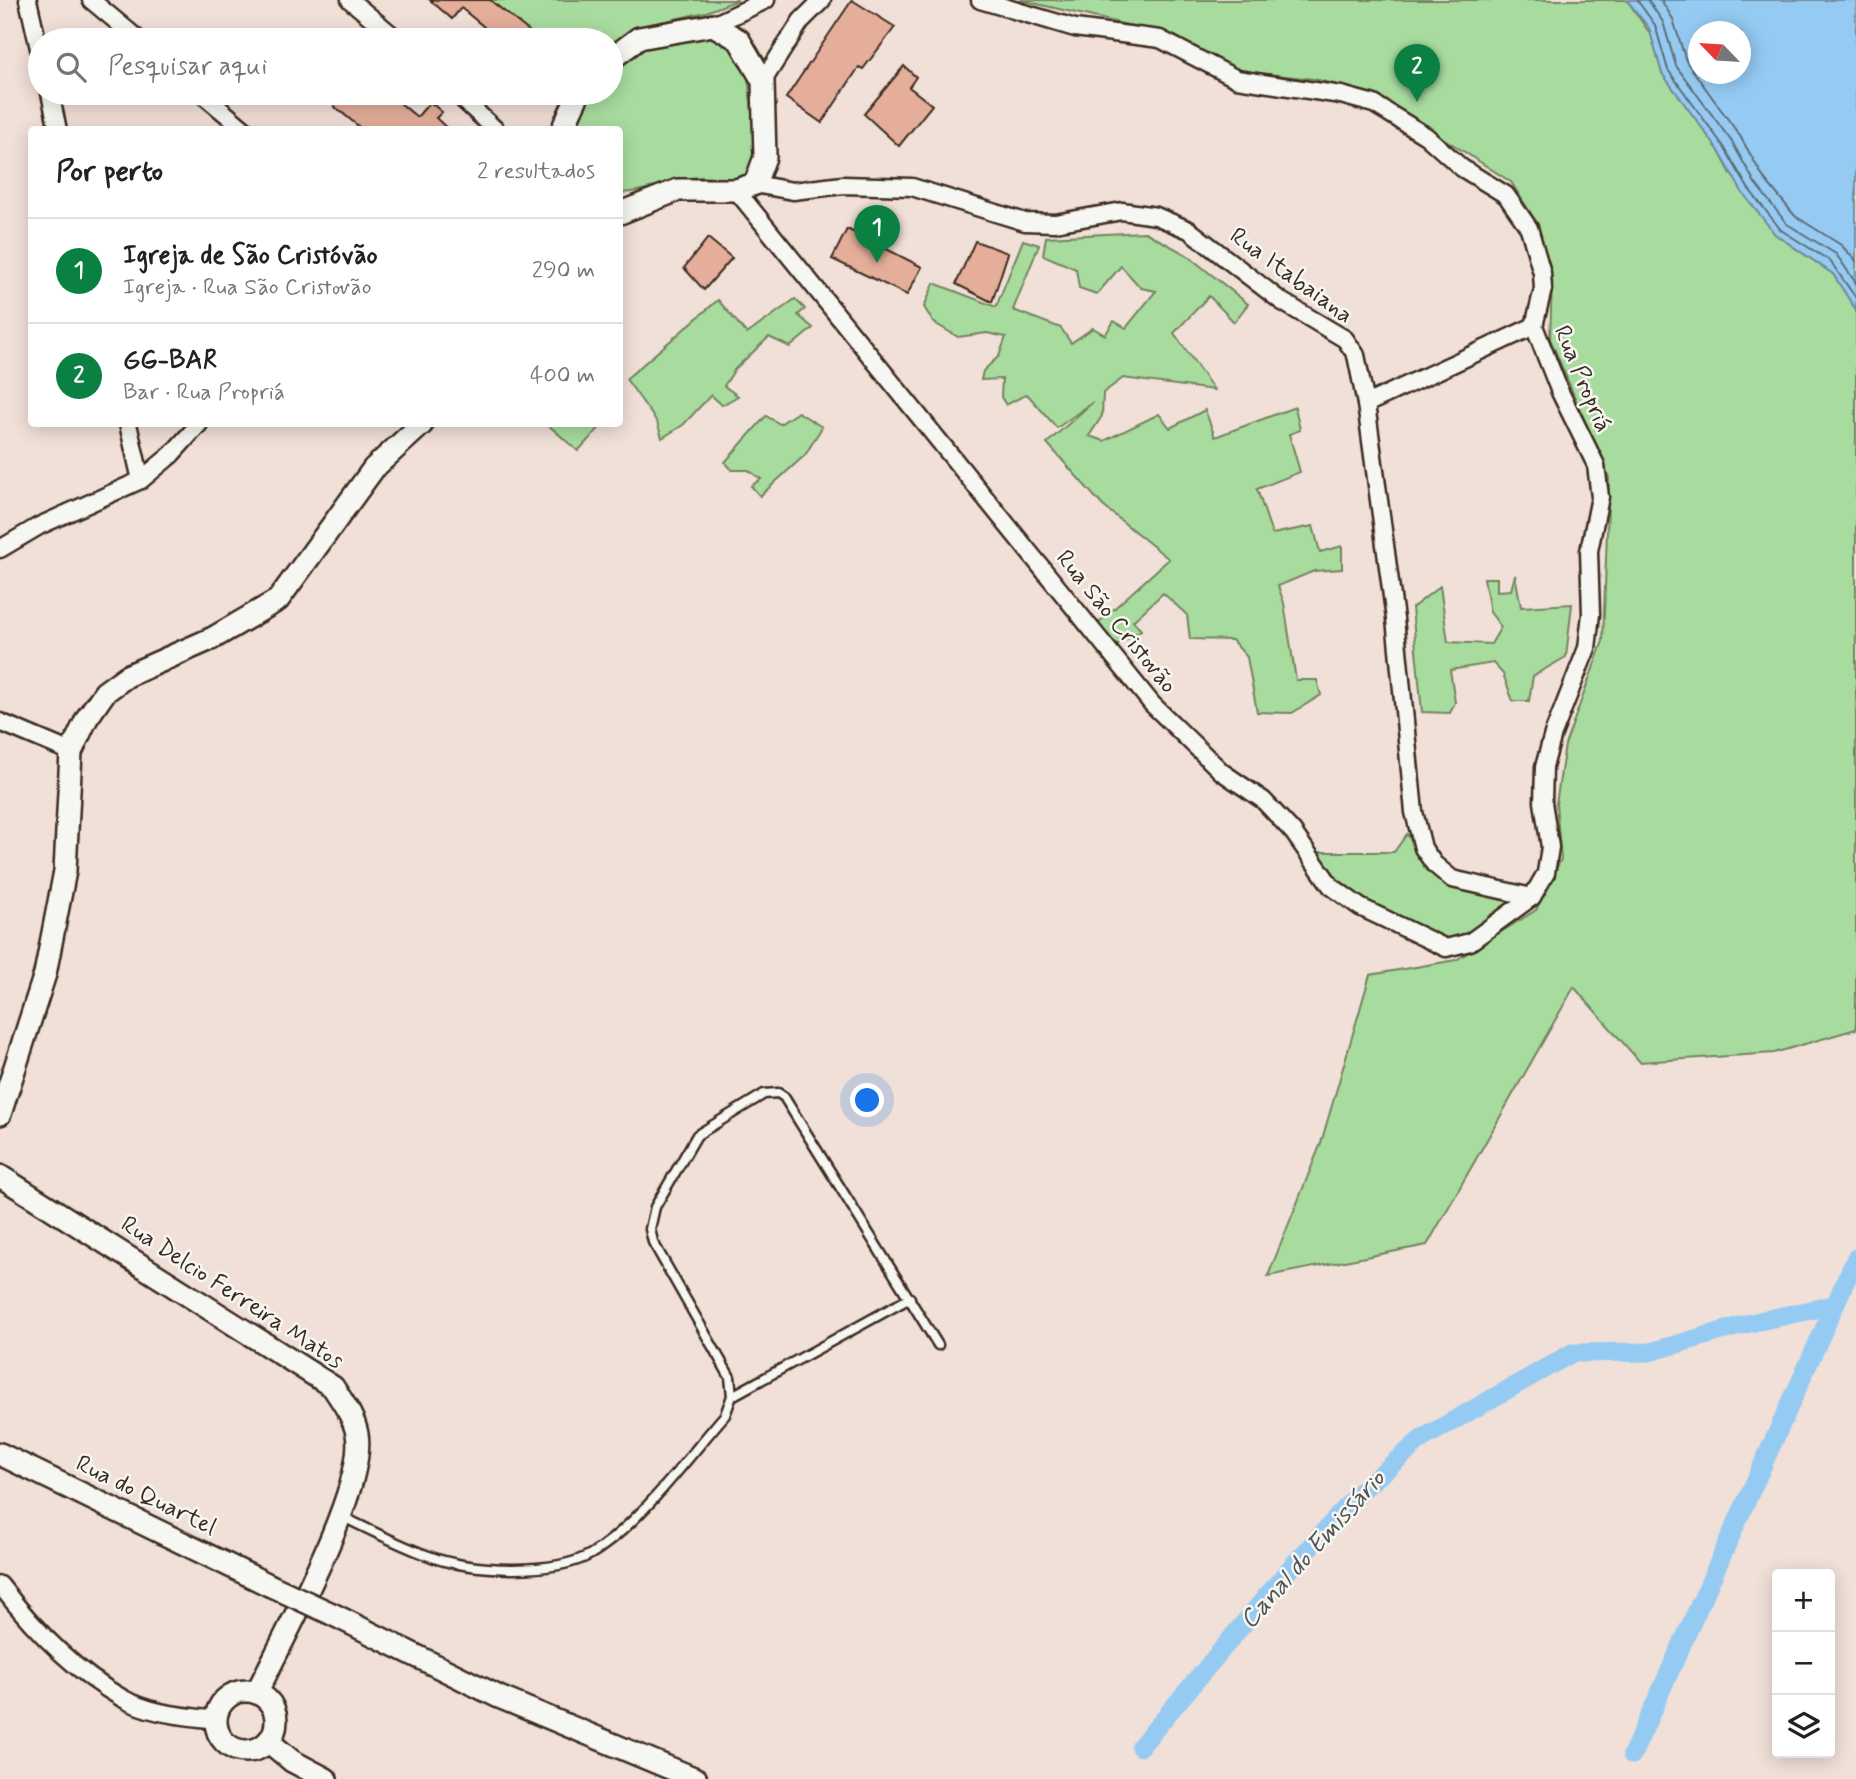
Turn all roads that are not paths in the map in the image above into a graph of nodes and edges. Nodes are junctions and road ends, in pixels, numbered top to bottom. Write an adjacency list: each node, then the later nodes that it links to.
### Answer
1 (28, 0): 8 (street)
2 (91, 0): 9 (street)
3 (349, 0): 10 (street)
4 (766, 0): 7 (street)
5 (822, 0): 12 (street)
6 (980, 0): 23 (street, Rua Propriá)
7 (713, 25): 11 (street); 12 (street)
8 (34, 28)
9 (125, 28)
10 (383, 28)
11 (623, 51)
12 (763, 81): 21 (street)
13 (53, 105): 17 (street)
14 (215, 105): 18 (street)
15 (469, 105): 19 (street)
16 (573, 105): 20 (street)
17 (57, 126)
18 (240, 126)
19 (492, 126)
20 (562, 126)
21 (745, 187): 22 (street); 24 (street, Rua Itabaiana); 32 (street, Rua São Cristovão)
22 (623, 210)
23 (1534, 326): 24 (street); 32 (street, Rua Propriá)
24 (1366, 404): 32 (street, Rua Itabaiana)
25 (129, 427): 28 (street)
26 (197, 427): 28 (street)
27 (419, 427): 31 (street)
28 (141, 480): 29 (street)
29 (0, 549)
30 (0, 722): 31 (street)
31 (71, 752): 33 (street)
32 (1532, 897)
33 (0, 1114)
34 (0, 1175): 39 (street, Rua Delcio Ferreira Matos)
35 (910, 1298): 36 (lane); 37 (lane); 37 (lane)
36 (938, 1345)
37 (732, 1396): 39 (lane)
38 (0, 1454): 45 (street, Rua do Quartel, bridge)
39 (341, 1516): 41 (street, Rua Delcio Ferreira Matos)
40 (0, 1585): 42 (street)
41 (257, 1692): 42 (street); 43 (street)
42 (216, 1720): 43 (street)
43 (269, 1742): 44 (street)
44 (326, 1779)
45 (696, 1779)

